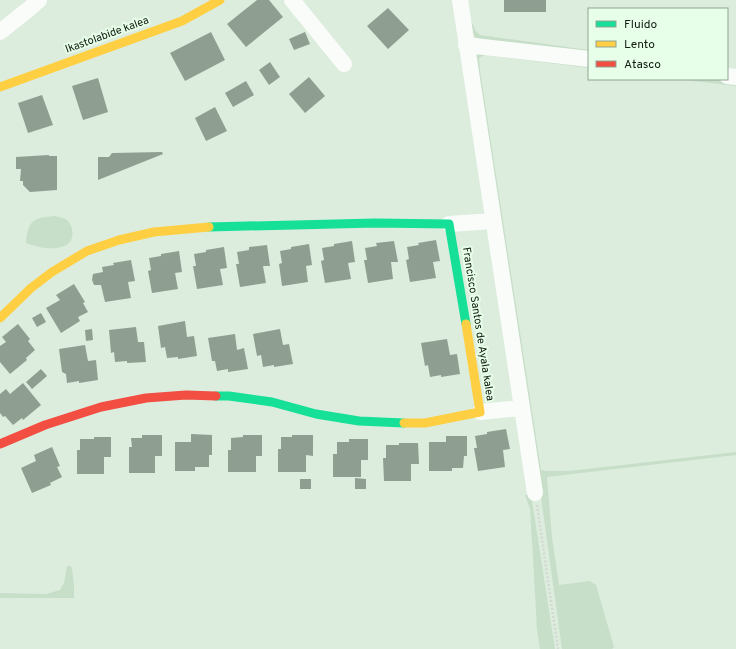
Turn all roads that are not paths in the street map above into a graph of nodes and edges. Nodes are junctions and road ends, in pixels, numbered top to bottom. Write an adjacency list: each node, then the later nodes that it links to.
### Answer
1 (39, 0): 5 (street)
2 (220, 0): 9 (street, Ikastolabide kalea)
3 (292, 0): 8 (street)
4 (460, 0): 6 (street)
5 (0, 32)
6 (466, 45): 7 (street); 10 (street)
7 (588, 60)
8 (344, 64)
9 (0, 87)
10 (493, 221): 11 (street); 13 (street)
11 (449, 224): 12 (street); 14 (street, Francisco Santos de Ayala kalea)
12 (0, 318)
13 (521, 408): 14 (street); 16 (street)
14 (480, 412): 15 (street, Francisco Santos de Ayala kalea)
15 (0, 444)
16 (535, 493)

